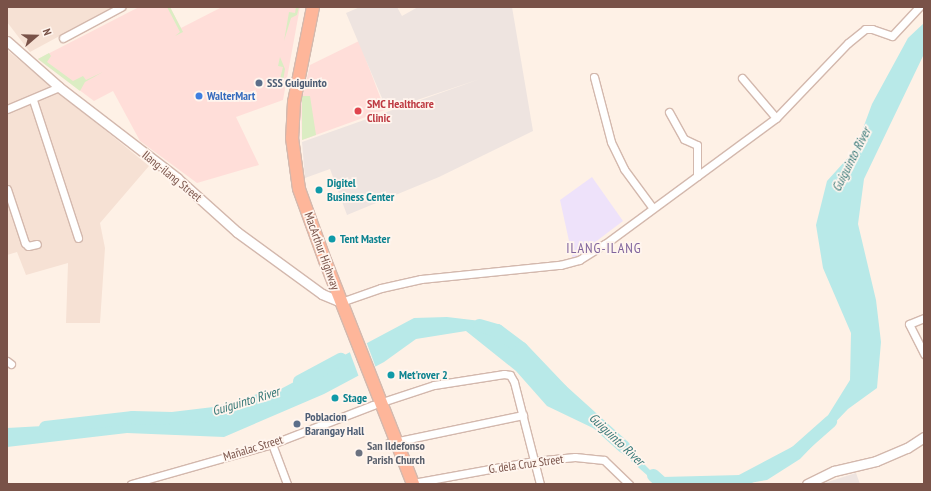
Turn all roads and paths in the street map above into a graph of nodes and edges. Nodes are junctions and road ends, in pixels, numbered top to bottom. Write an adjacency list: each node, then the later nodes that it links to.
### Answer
1 (121, 7): 5 (street)
2 (306, 7): 19 (highway, MacArthur Highway)
3 (313, 7): 19 (highway, MacArthur Highway)
4 (919, 7): 13 (street)
5 (62, 38)
6 (7, 41): 9 (street, Ilang-ilang Street)
7 (594, 78): 16 (street)
8 (742, 78): 13 (street)
9 (59, 88): 10 (street); 19 (street, Ilang-ilang Street)
10 (33, 100): 11 (street); 17 (street)
11 (7, 110)
12 (669, 112): 14 (street)
13 (776, 118): 14 (street)
14 (697, 176): 16 (street)
15 (7, 189): 18 (street)
16 (652, 207): 19 (street)
17 (78, 238)
18 (37, 244)
19 (337, 301): 22 (highway, MacArthur Highway)
20 (924, 318): 21 (street)
21 (924, 354)
22 (375, 399): 23 (street, Mañalac Street); 25 (highway, MacArthur Highway); 26 (street, Mañalac Street)
23 (523, 415): 25 (street); 27 (street, Mañalac Street)
24 (924, 437): 33 (street)
25 (392, 441): 30 (highway, MacArthur Highway)
26 (272, 444): 28 (street, Mañalac Street); 29 (street)
27 (534, 461): 30 (street, G. dela Cruz Street); 31 (street, Mañalac Street); 32 (street, G. dela Cruz Street)
28 (131, 484)
29 (287, 484)
30 (411, 484)
31 (540, 484)
32 (629, 484)
33 (807, 484)

